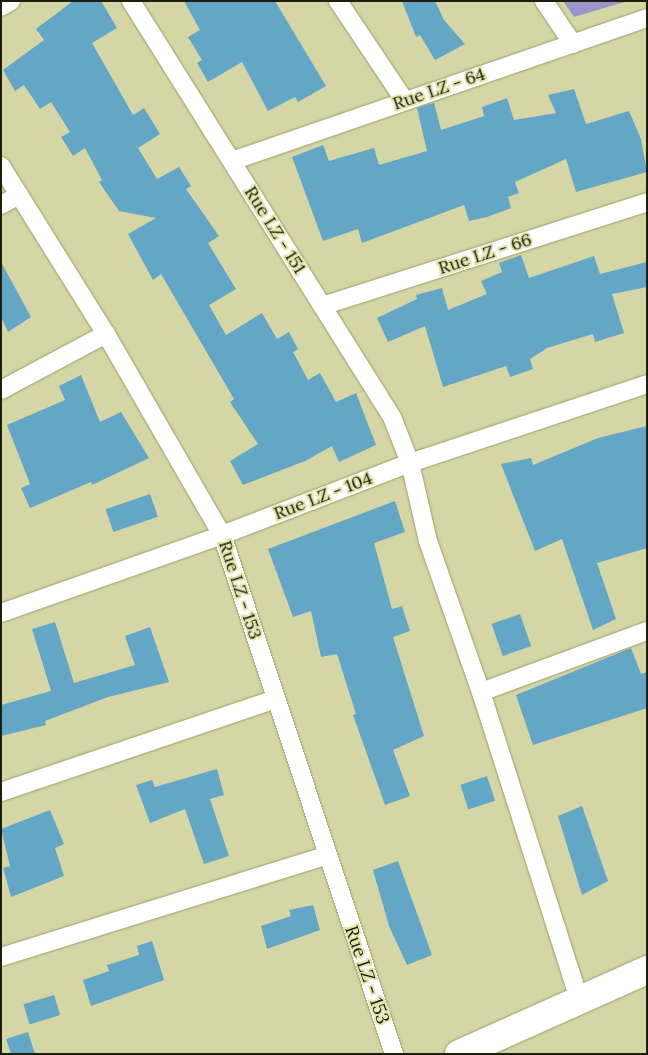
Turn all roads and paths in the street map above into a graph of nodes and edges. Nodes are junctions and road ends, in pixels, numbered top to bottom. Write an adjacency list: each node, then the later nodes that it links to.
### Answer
1 (11, 1): 5 (street)
2 (131, 1): 9 (street, Rue LZ - 151)
3 (338, 1): 8 (street)
4 (544, 1): 7 (street)
5 (1, 7)
6 (647, 18): 7 (street, Rue LZ - 64)
7 (573, 44): 8 (street, Rue LZ - 64)
8 (405, 101): 9 (street, Rue LZ - 64)
9 (232, 161): 14 (street, Rue LZ - 151)
10 (1, 166): 11 (street, Rue LZ - 153)
11 (20, 195): 13 (street); 15 (street, Rue LZ - 153)
12 (647, 202): 14 (street, Rue LZ - 66)
13 (1, 205)
14 (322, 306): 18 (street, Rue LZ - 151)
15 (106, 334): 17 (street); 19 (street, Rue LZ - 153)
16 (647, 384): 18 (street, Rue LZ - 104)
17 (1, 390)
18 (410, 463): 19 (street, Rue LZ - 104); 22 (street, Rue LZ - 151)
19 (222, 535): 20 (street, Rue LZ - 104); 23 (street, Rue LZ - 153)
20 (1, 613)
21 (647, 631): 22 (street)
22 (481, 692): 28 (street, Rue LZ - 151)
23 (276, 699): 24 (street); 25 (street, Rue LZ - 153)
24 (1, 792)
25 (326, 856): 26 (street); 29 (street, Rue LZ - 153)
26 (1, 956)
27 (647, 970): 28 (main road)
28 (579, 1000): 30 (main road)
29 (394, 1054)
30 (459, 1054)

